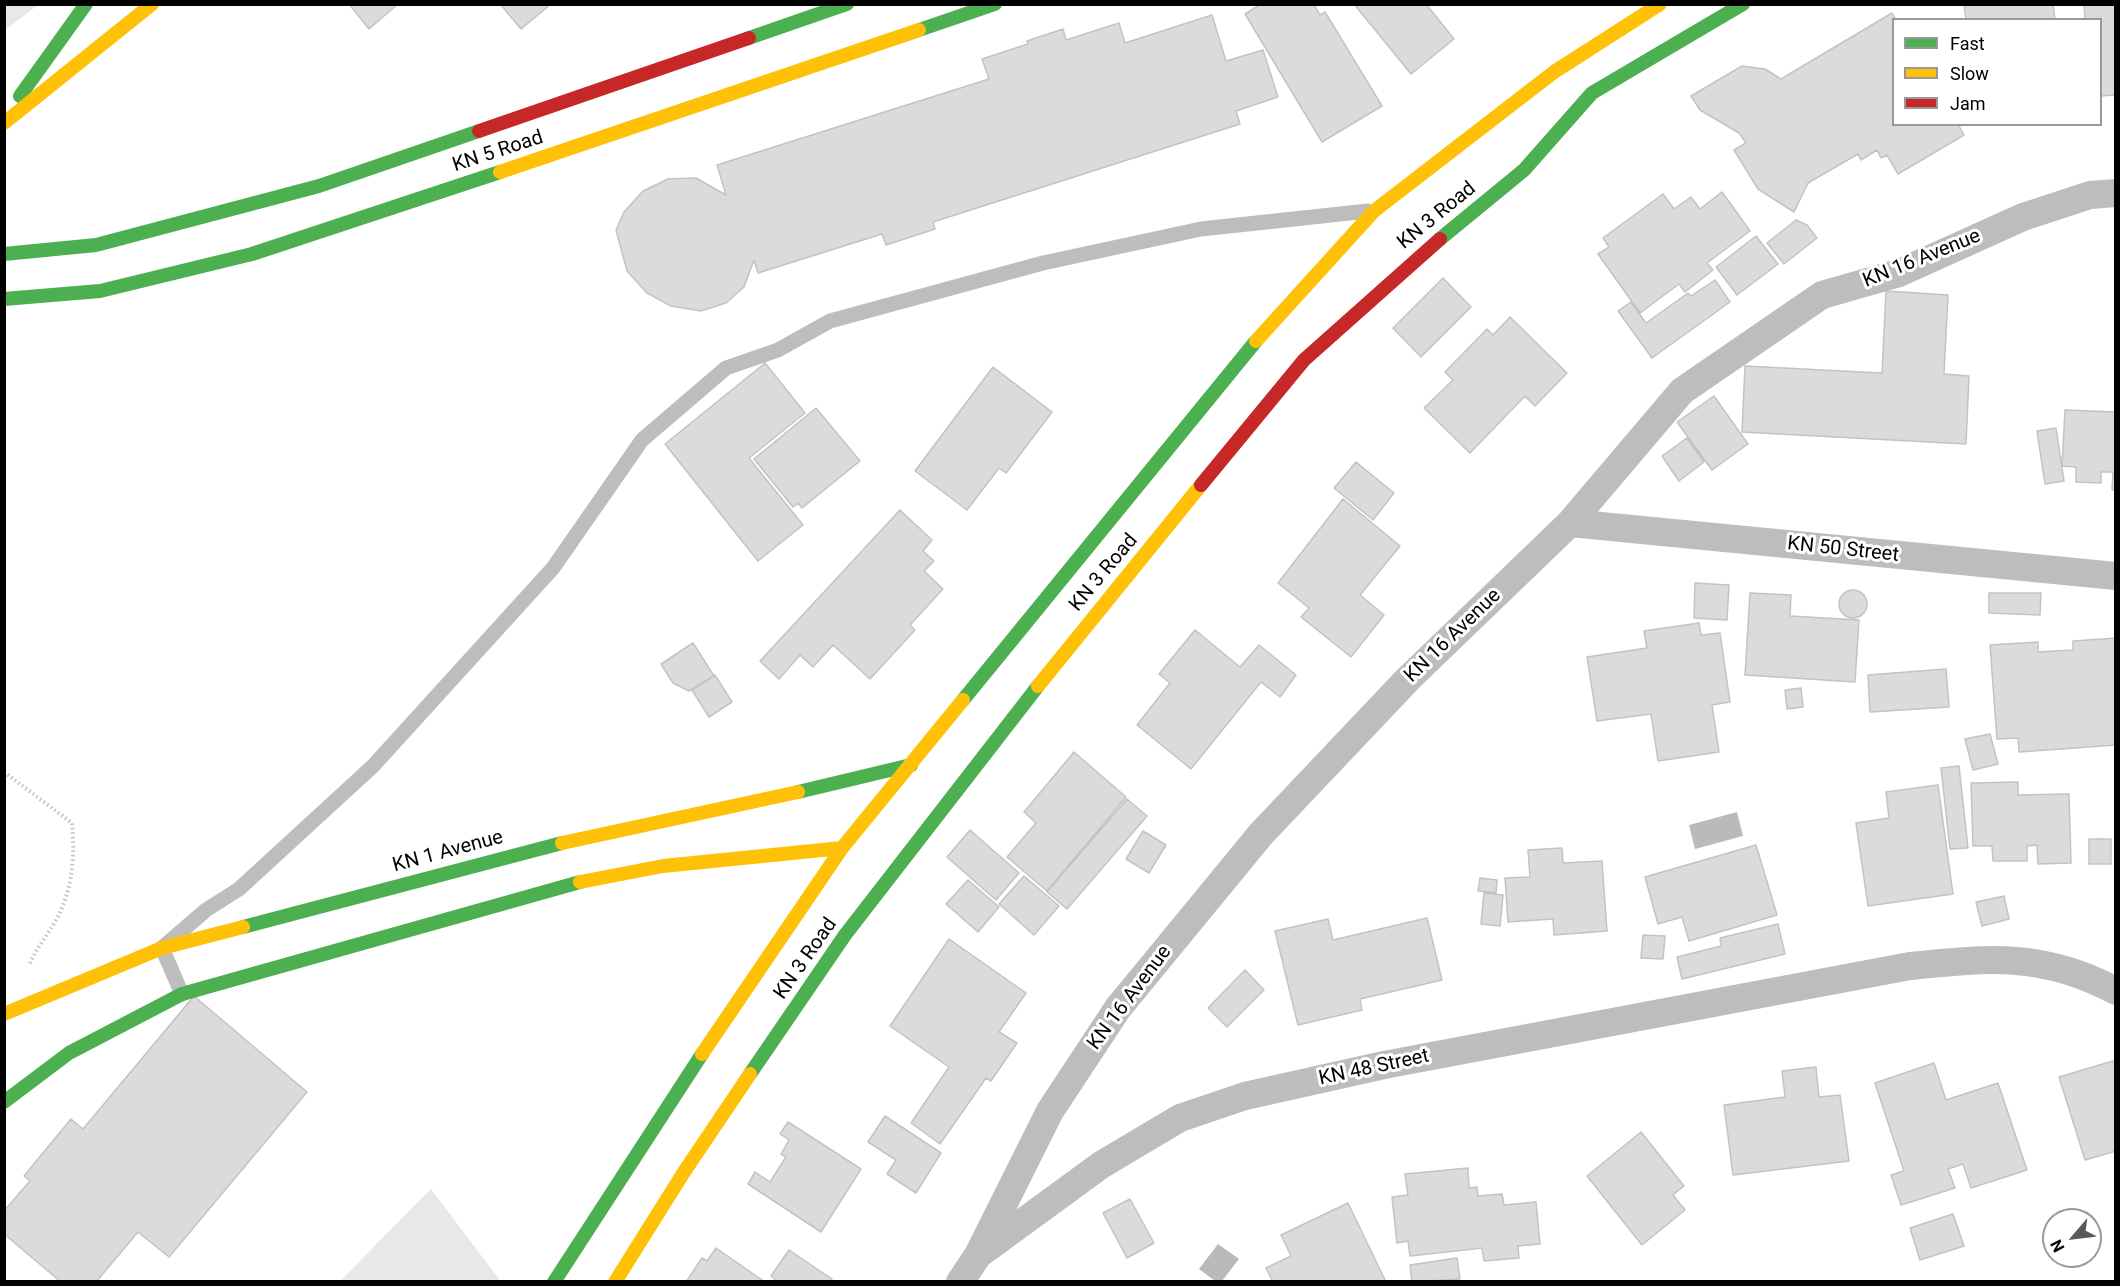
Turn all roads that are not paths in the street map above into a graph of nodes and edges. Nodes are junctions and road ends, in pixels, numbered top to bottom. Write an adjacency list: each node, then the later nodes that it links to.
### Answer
1 (86, 4): 7 (main road)
2 (152, 4): 8 (main road)
3 (847, 4): 11 (main road, KN 5 Road)
4 (995, 4): 12 (main road, KN 5 Road)
5 (1660, 4): 10 (main road, KN 3 Road)
6 (1743, 4): 24 (main road, KN 3 Road)
7 (4, 118)
8 (4, 123)
9 (2115, 193): 13 (street, KN 16 Avenue)
10 (1374, 211): 15 (main road, KN 3 Road); 17 (lane)
11 (4, 254)
12 (4, 299)
13 (1570, 523): 14 (street, KN 50 Street); 22 (street, KN 16 Avenue)
14 (2115, 576)
15 (911, 765): 16 (main road, KN 3 Road); 17 (main road, KN 1 Avenue)
16 (842, 848): 19 (main road); 23 (main road, KN 3 Road)
17 (162, 948): 19 (lane); 20 (main road, KN 1 Avenue)
18 (2115, 992): 22 (street, KN 48 Street)
19 (182, 994): 21 (main road)
20 (4, 1014)
21 (4, 1102)
22 (978, 1255): 25 (street, KN 16 Avenue)
23 (554, 1281)
24 (615, 1281)
25 (960, 1281)

